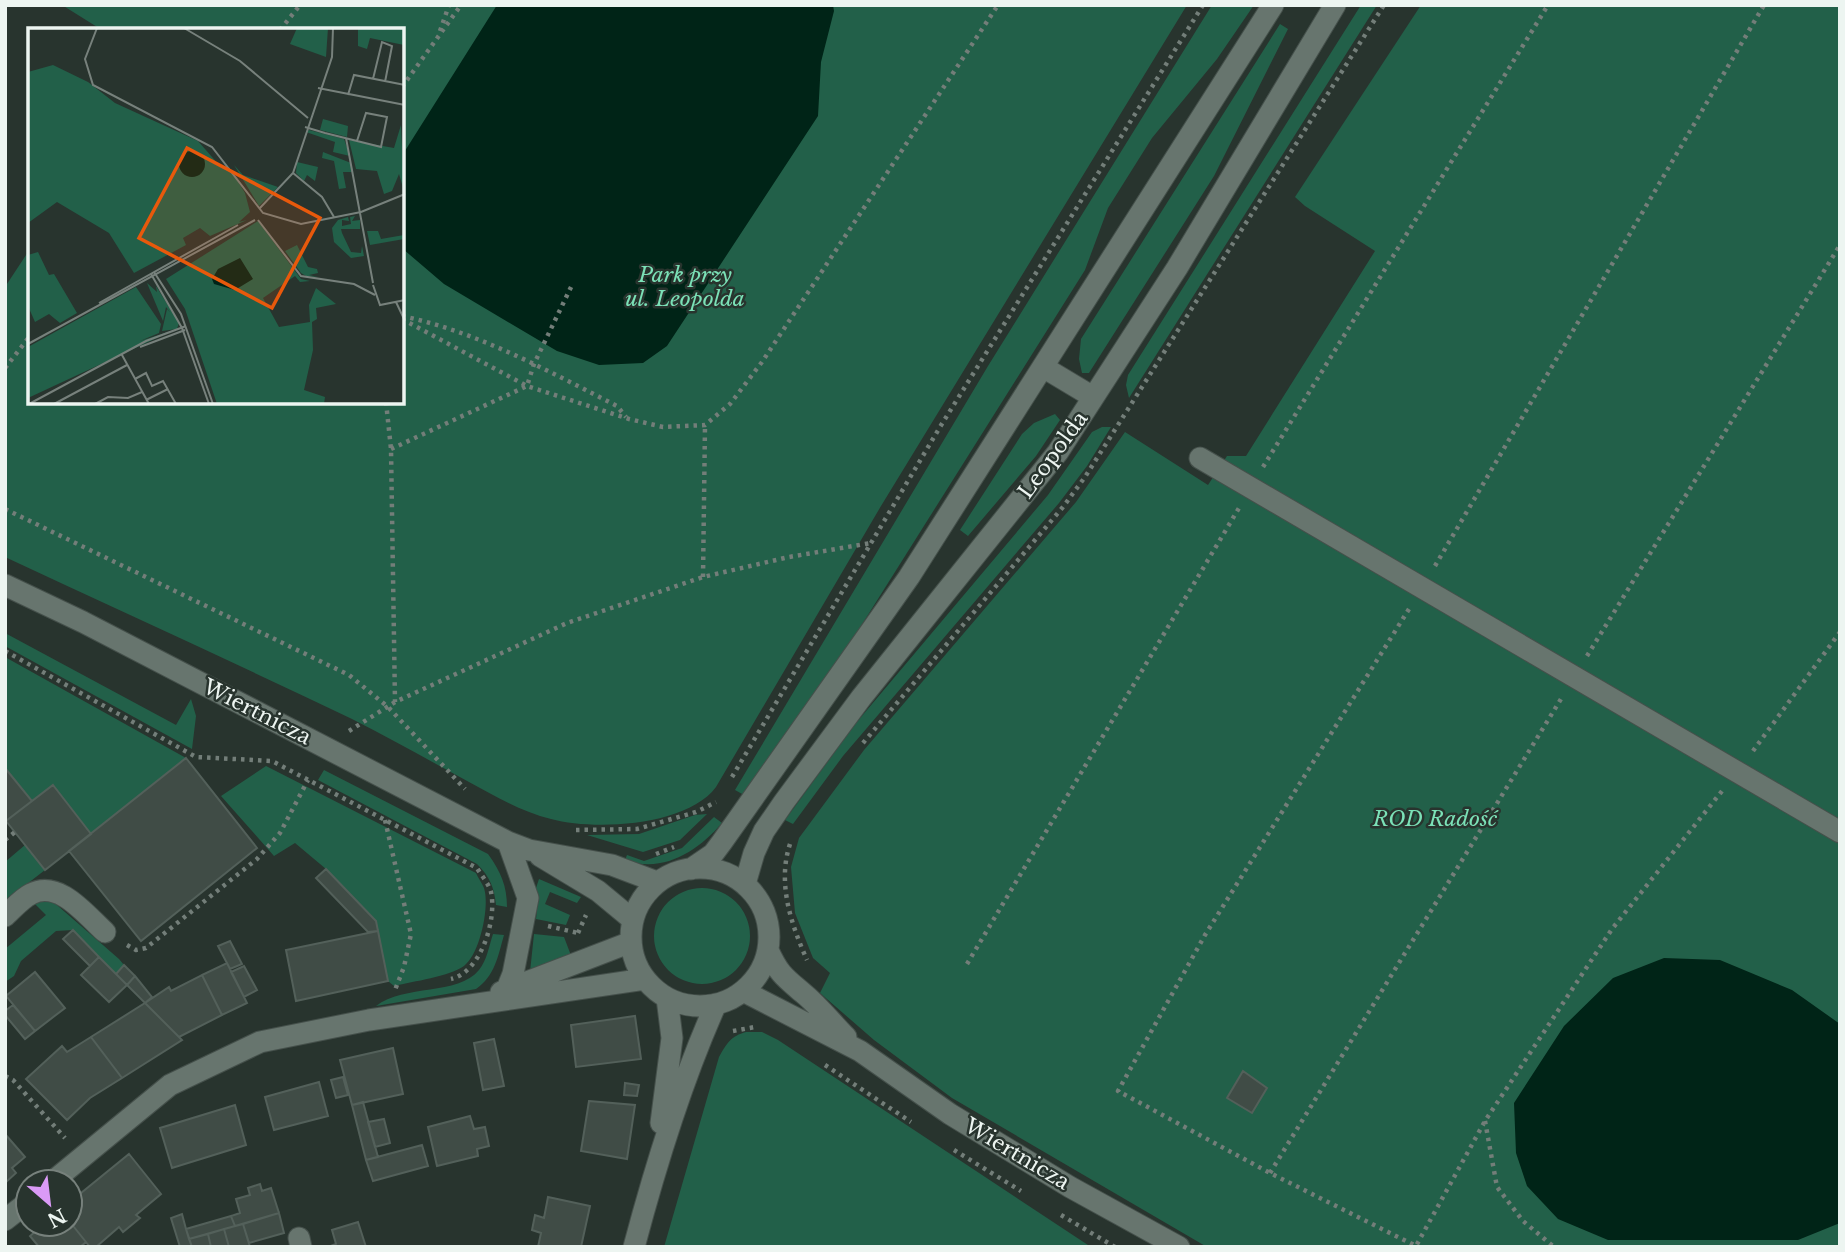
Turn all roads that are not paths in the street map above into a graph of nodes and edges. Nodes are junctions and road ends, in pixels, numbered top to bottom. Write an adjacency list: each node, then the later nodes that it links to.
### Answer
1 (1273, 5): 3 (street)
2 (1335, 5): 4 (street, Leopolda)
3 (1043, 367): 4 (street); 10 (street)
4 (1093, 397): 12 (street, Leopolda)
5 (1200, 458): 7 (street)
6 (5, 585): 8 (street, Wiertnicza)
7 (1840, 832)
8 (508, 842): 9 (street, Wiertnicza); 19 (street)
9 (529, 850): 11 (street, Wiertnicza); 14 (street, Wiertnicza)
10 (691, 869): 11 (street); 12 (street)
11 (657, 882): 14 (street)
12 (745, 884): 17 (street)
13 (5, 916): 15 (street)
14 (633, 920): 16 (street)
15 (105, 932)
16 (631, 942): 18 (street); 19 (street)
17 (768, 950): 20 (street); 24 (street, Wiertnicza)
18 (645, 979): 21 (street); 22 (street)
19 (507, 989): 22 (street)
20 (743, 991): 23 (street); 24 (street, Wiertnicza)
21 (667, 998): 23 (street); 25 (street)
22 (473, 1004): 26 (street)
23 (716, 1004): 25 (street)
24 (860, 1051): 28 (street, Wiertnicza)
25 (656, 1166): 27 (street)
26 (69, 1168)
27 (634, 1247)
28 (1179, 1247)

